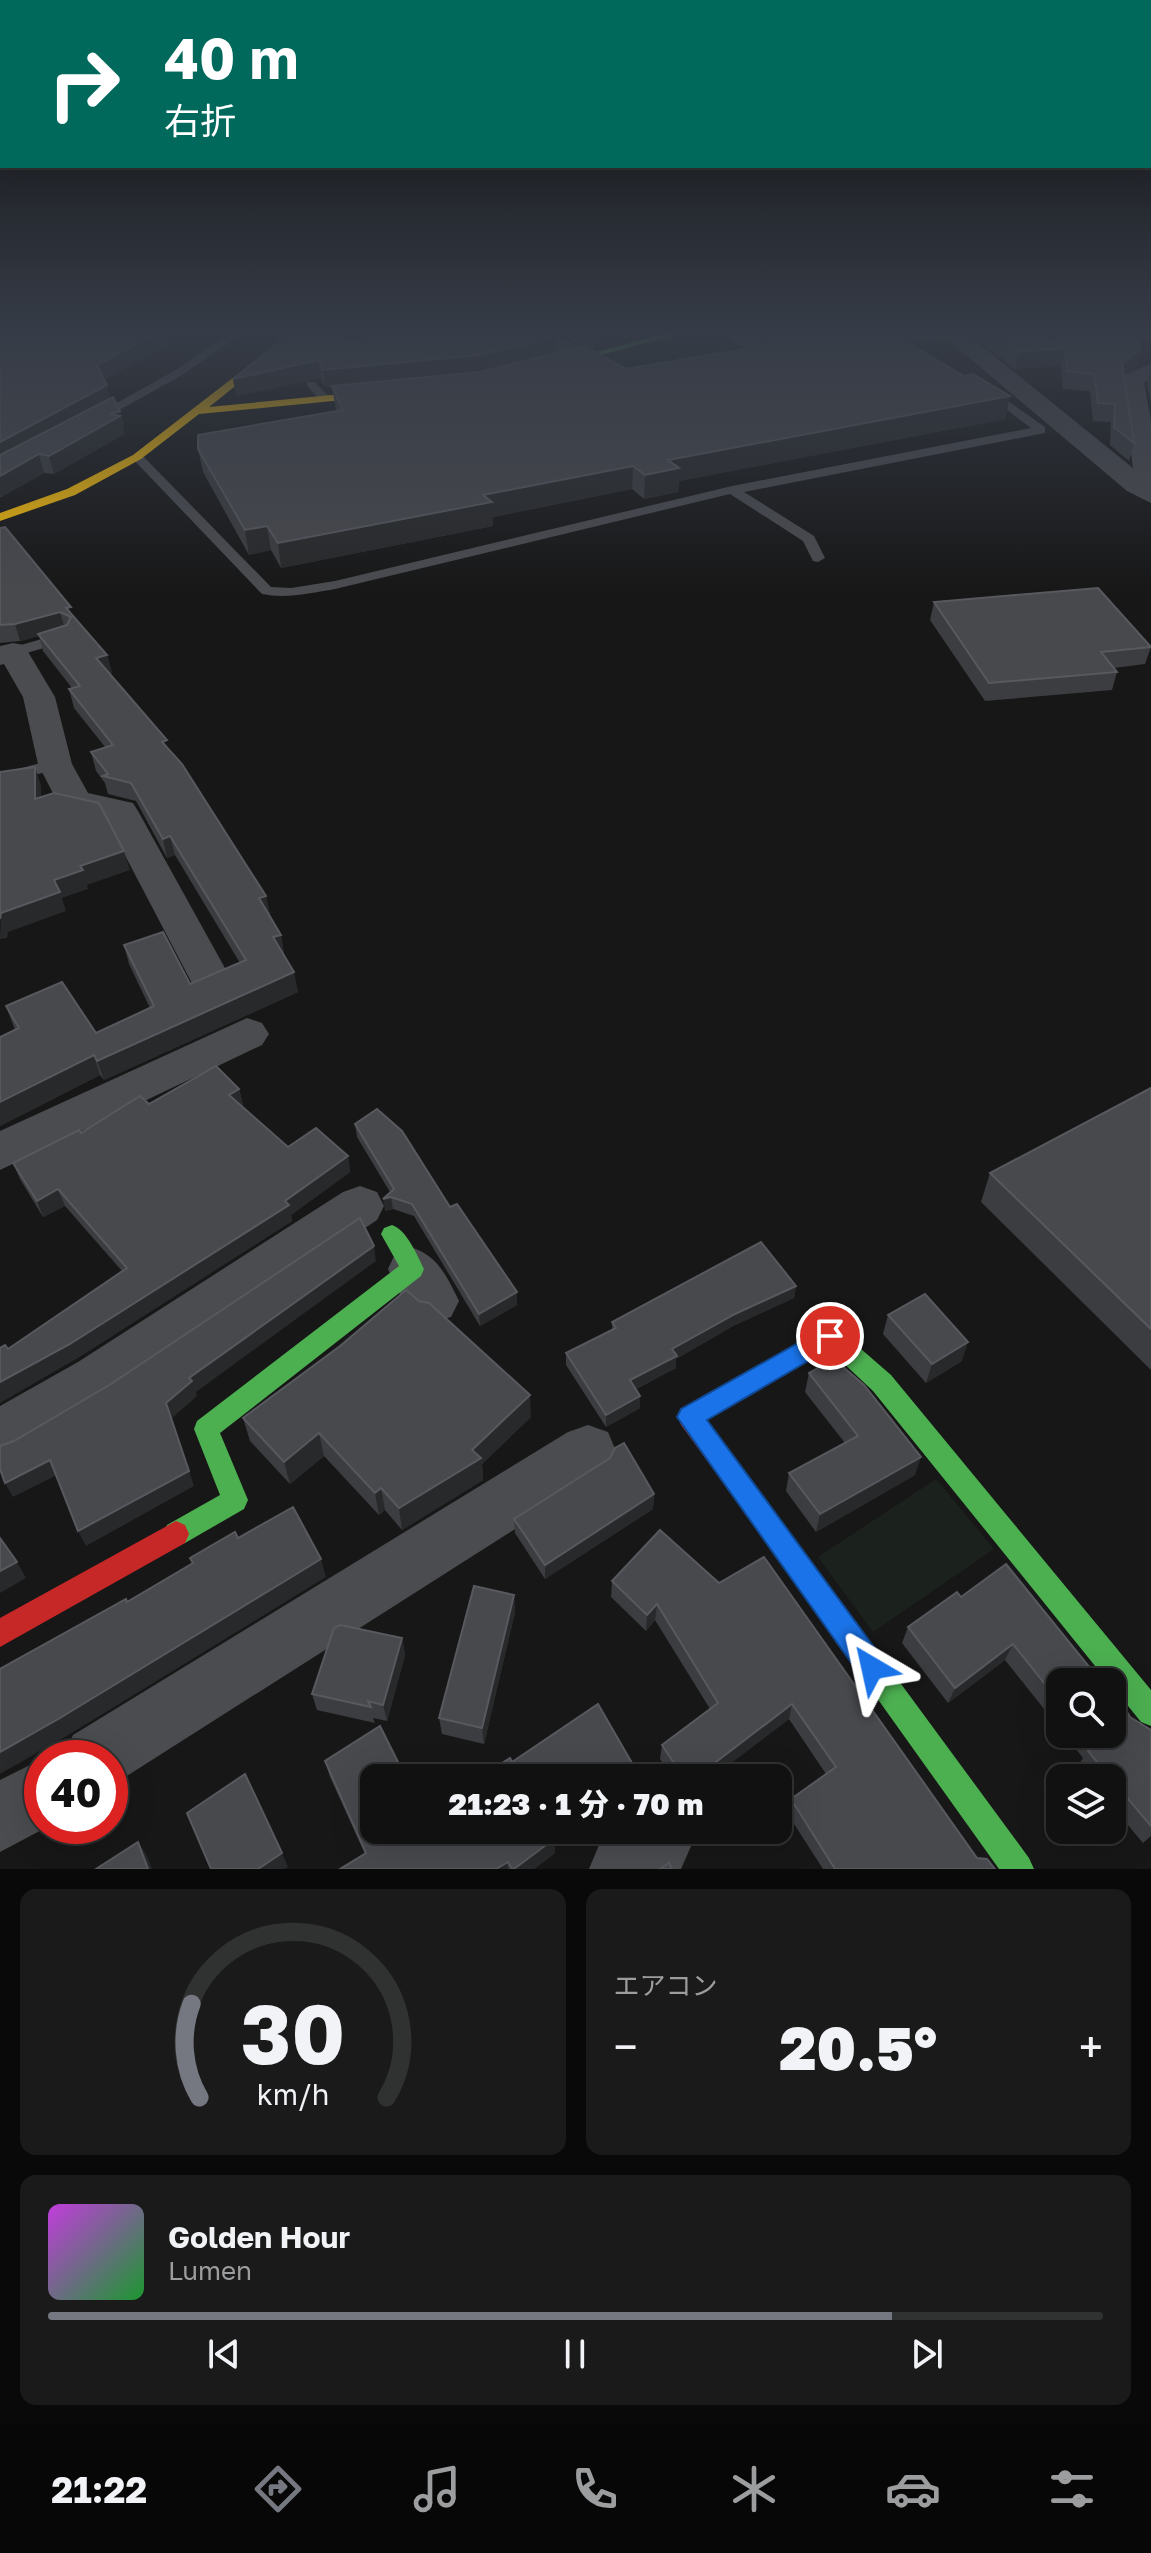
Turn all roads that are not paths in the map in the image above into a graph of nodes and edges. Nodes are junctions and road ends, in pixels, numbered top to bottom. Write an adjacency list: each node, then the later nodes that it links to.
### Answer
1 (91, 420): 6 (lane)
2 (184, 420): 7 (street)
3 (1028, 420): 8 (lane)
4 (1059, 420): 9 (street)
5 (1139, 420): 9 (street)
6 (82, 425)
7 (137, 457): 8 (lane); 10 (street)
8 (732, 490): 11 (lane)
9 (1144, 490)
10 (0, 517)
11 (818, 558)
12 (66, 637): 13 (lane)
13 (7, 654): 14 (street)
14 (55, 764): 15 (lane); 16 (street)
15 (0, 779)
16 (210, 979)
17 (247, 1034): 18 (street)
18 (0, 1152)
19 (400, 1253): 20 (street); 22 (street)
20 (0, 1435)
21 (588, 1451): 24 (street)
22 (0, 1633)
23 (1151, 1712): 27 (street)
24 (125, 1740)
25 (24, 1803): 26 (street)
26 (0, 1818)
27 (1018, 1869)

